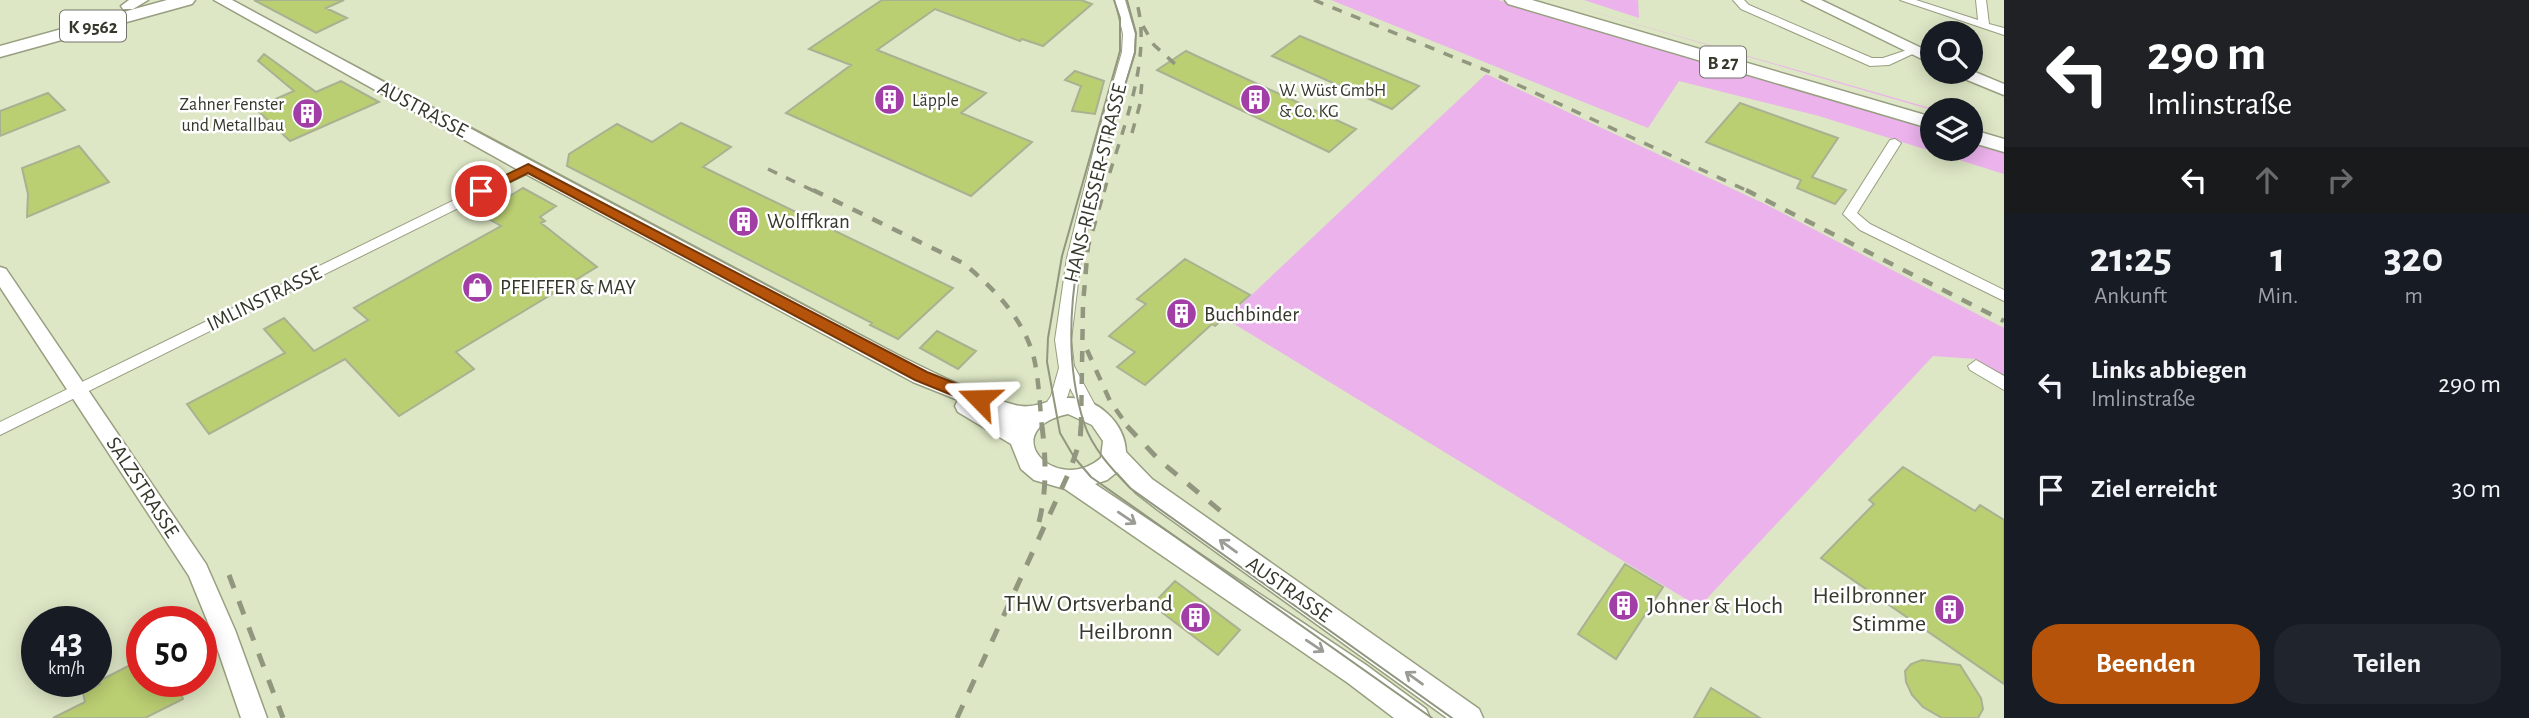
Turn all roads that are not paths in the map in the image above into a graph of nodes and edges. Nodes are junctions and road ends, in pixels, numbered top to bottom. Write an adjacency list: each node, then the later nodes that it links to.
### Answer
1 (152, 0): 11 (main road, K 9562)
2 (186, 0): 17 (main road, K 9562)
3 (222, 0): 12 (main road, AUSTRASSE)
4 (1120, 0): 32 (street, HANS-RIESSER-STRASSE)
5 (1514, 0): 22 (main road, B 27)
6 (1543, 0): 21 (main road, B 27)
7 (1738, 0): 16 (street)
8 (1809, 0): 16 (main road)
9 (1905, 0): 13 (street)
10 (1981, 0): 13 (street)
11 (135, 3): 15 (main road, K 9562)
12 (243, 6): 28 (main road, AUSTRASSE)
13 (1984, 26): 14 (street)
14 (2004, 32)
15 (0, 42)
16 (1913, 51): 18 (main road)
17 (0, 52)
18 (1920, 54)
19 (1983, 81): 20 (main road)
20 (2004, 90)
21 (1920, 110)
22 (1920, 119)
23 (1983, 129): 24 (main road)
24 (2004, 135)
25 (1983, 139): 27 (main road)
26 (1895, 143): 30 (street)
27 (2004, 146)
28 (528, 168): 33 (main road, AUSTRASSE); 35 (street, IMLINSTRASSE)
29 (0, 273): 35 (street, SALZSTRASSE)
30 (2004, 296)
31 (1976, 366): 34 (street)
32 (1067, 368): 36 (street, HANS-RIESSER-STRASSE); 37 (street, HANS-RIESSER-STRASSE)
33 (921, 376): 37 (main road, AUSTRASSE); 39 (main road, AUSTRASSE)
34 (2004, 384)
35 (78, 390): 38 (street, IMLINSTRASSE); 42 (street, SALZSTRASSE)
36 (1090, 411): 37 (main road, AUSTRASSE); 40 (main road, AUSTRASSE)
37 (1042, 412): 39 (main road)
38 (0, 429)
39 (1020, 439): 41 (main road, AUSTRASSE)
40 (1114, 454): 41 (main road); 44 (main road, AUSTRASSE, one-way to 40)
41 (1070, 480): 43 (main road, AUSTRASSE, one-way to 43)
42 (254, 718)
43 (1416, 718)
44 (1469, 718)

